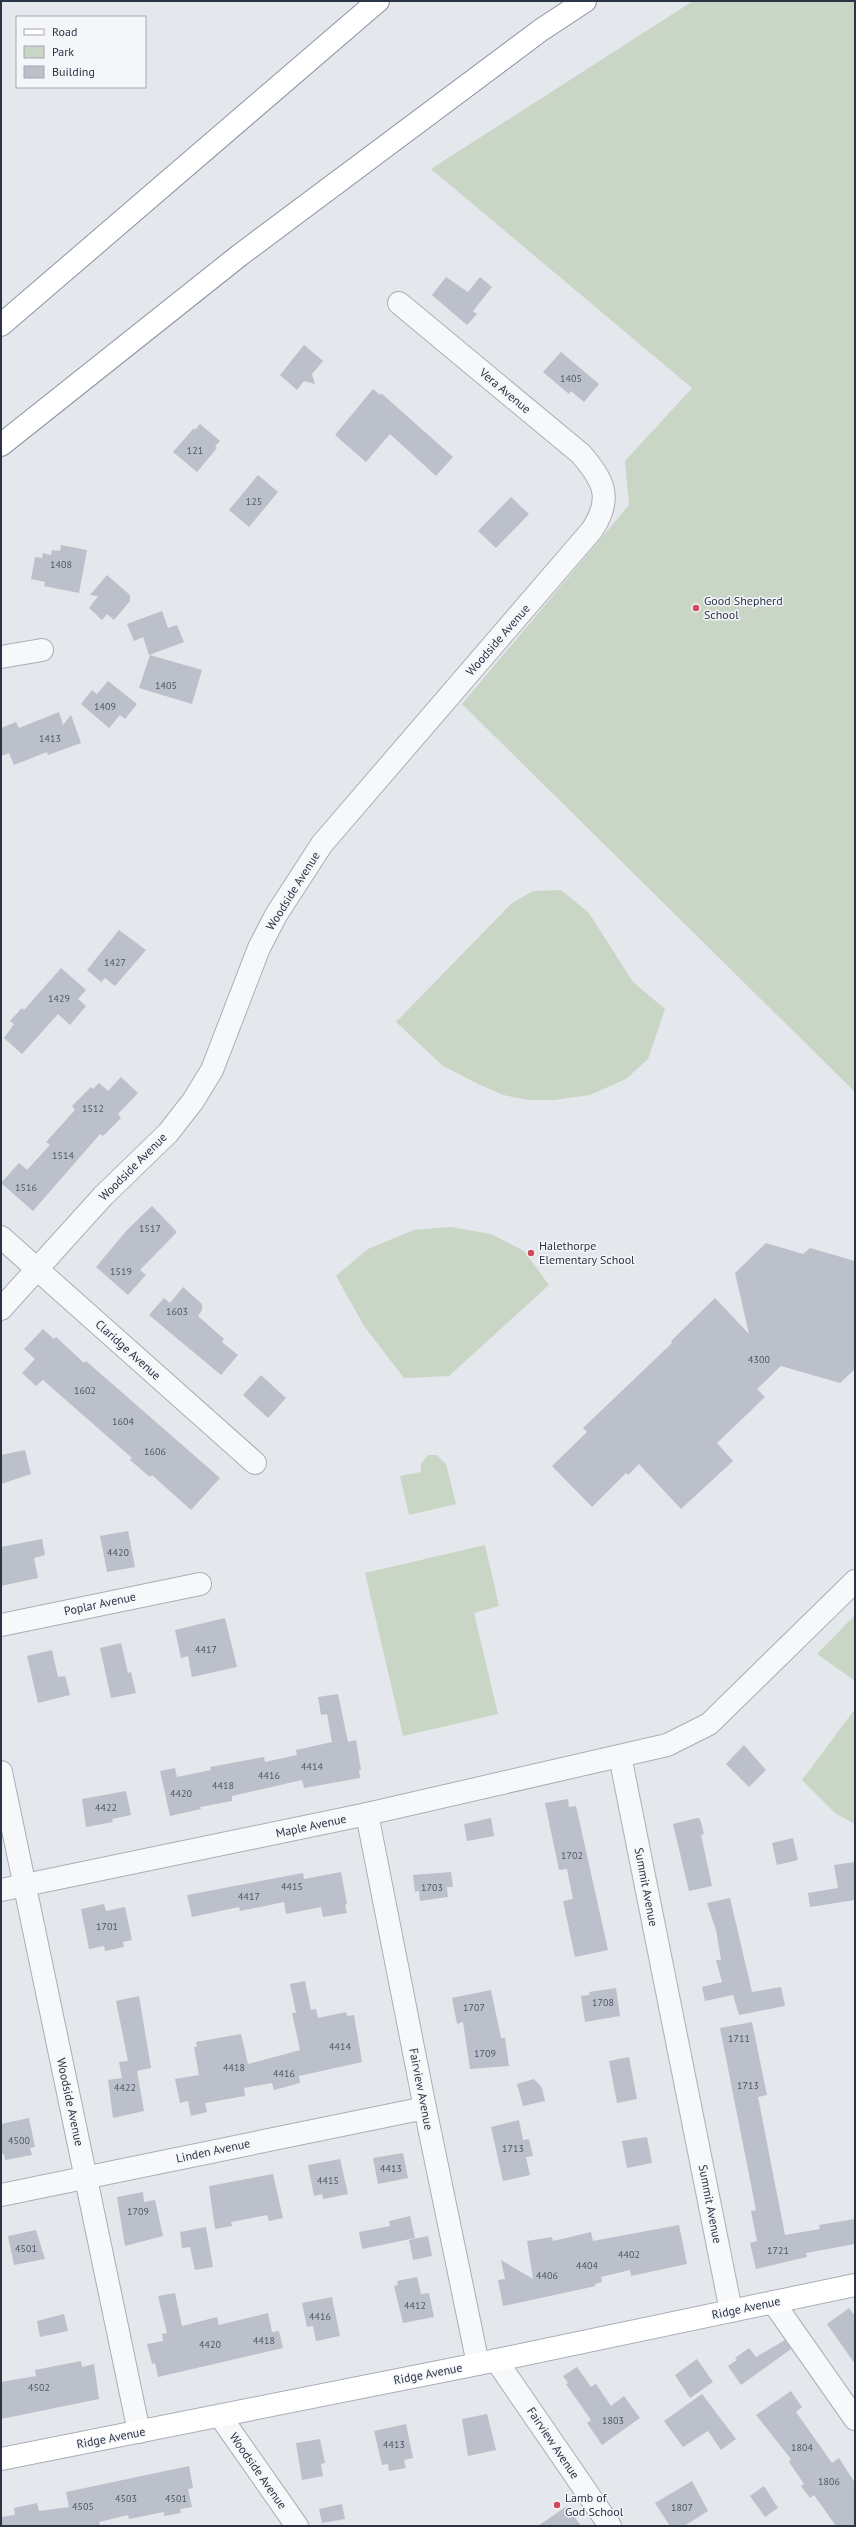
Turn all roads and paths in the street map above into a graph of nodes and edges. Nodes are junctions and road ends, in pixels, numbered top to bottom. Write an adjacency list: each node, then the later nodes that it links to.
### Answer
1 (374, 1): 5 (main road)
2 (378, 1): 5 (main road)
3 (585, 1): 6 (main road)
4 (592, 1): 6 (main road)
5 (348, 28): 8 (main road)
6 (541, 30): 9 (main road)
7 (399, 304): 10 (street, Vera Avenue)
8 (1, 325)
9 (1, 445)
10 (603, 485): 14 (street, Woodside Avenue)
11 (42, 650): 12 (street)
12 (1, 657)
13 (1, 1237): 14 (street, Claridge Avenue)
14 (37, 1268): 15 (street, Woodside Avenue); 16 (street, Claridge Avenue)
15 (1, 1309)
16 (254, 1463)
17 (855, 1581): 20 (street)
18 (200, 1584): 19 (street, Poplar Avenue)
19 (1, 1625)
20 (620, 1756): 22 (street, Maple Avenue); 30 (street, Summit Avenue)
21 (1, 1772): 23 (street, Woodside Avenue)
22 (367, 1814): 23 (street, Maple Avenue); 25 (street, Fairview Avenue)
23 (24, 1885): 24 (street, Maple Avenue); 26 (street, Woodside Avenue)
24 (1, 1890)
25 (425, 2108): 26 (street, Linden Avenue); 31 (street, Fairview Avenue)
26 (86, 2177): 27 (street, Linden Avenue); 34 (street, Woodside Avenue)
27 (1, 2195)
28 (855, 2285): 29 (main road, Ridge Avenue)
29 (773, 2302): 30 (main road, Ridge Avenue); 33 (street)
30 (731, 2311): 31 (main road, Ridge Avenue)
31 (487, 2362): 32 (main road, Ridge Avenue); 37 (street, Fairview Avenue)
32 (220, 2416): 34 (main road, Ridge Avenue); 36 (street, Woodside Avenue)
33 (855, 2419)
34 (139, 2432): 35 (main road, Ridge Avenue)
35 (1, 2460)
36 (297, 2526)
37 (610, 2526)

